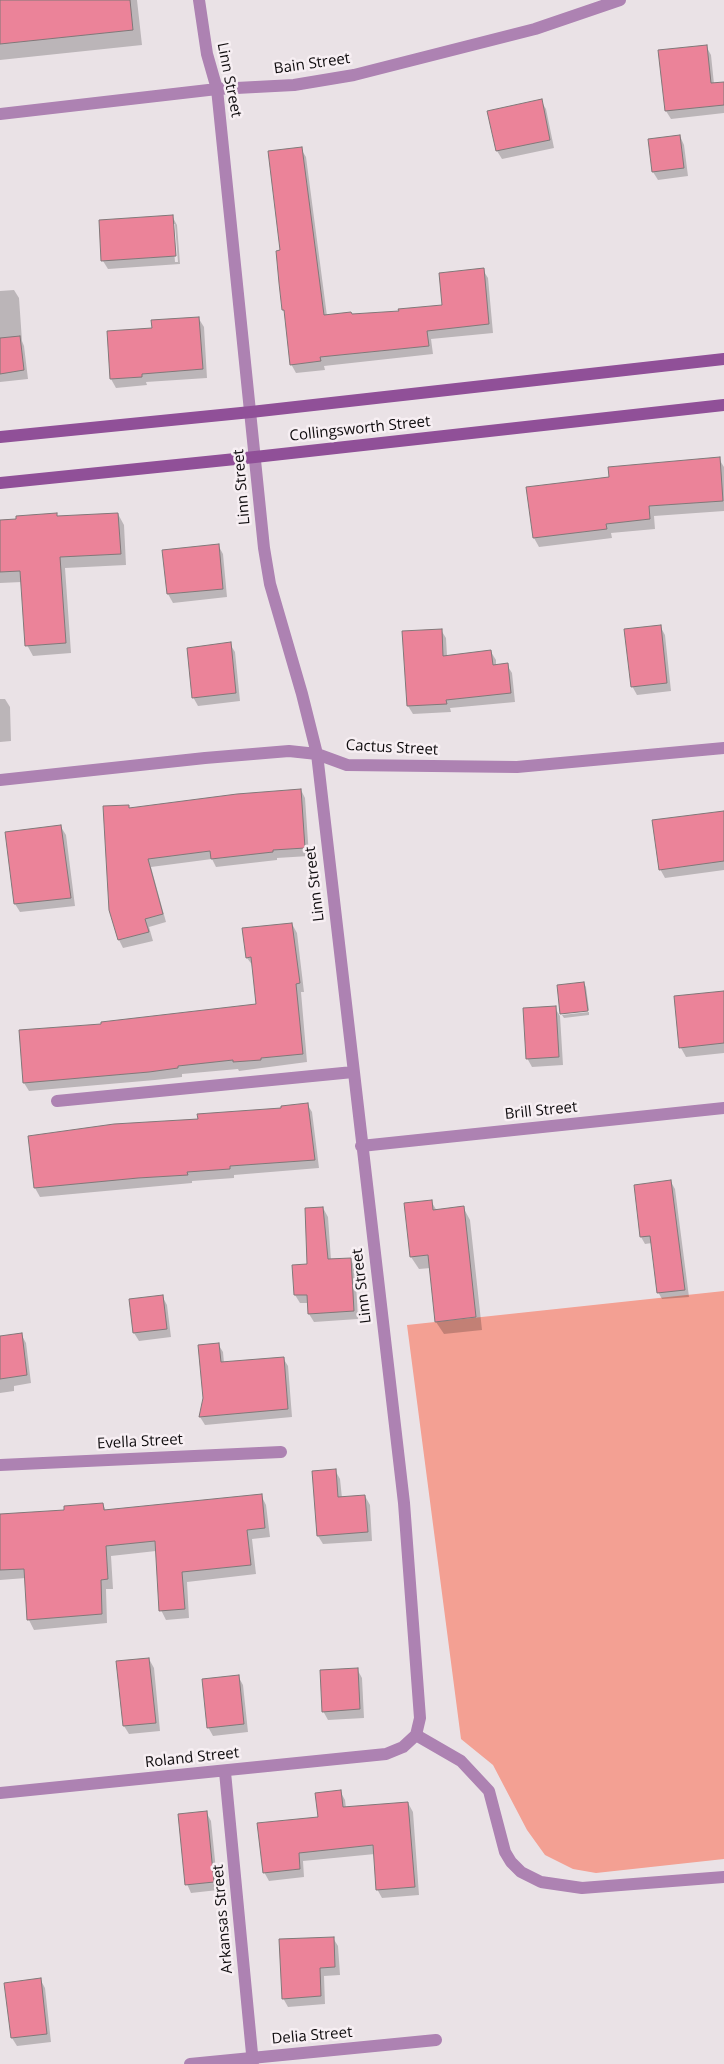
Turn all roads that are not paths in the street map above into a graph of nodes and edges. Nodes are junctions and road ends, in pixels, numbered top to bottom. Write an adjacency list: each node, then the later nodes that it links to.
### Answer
1 (199, 0): 3 (street, Linn Street)
2 (620, 0): 3 (street, Bain Street)
3 (217, 90): 4 (street, Bain Street); 7 (street, Linn Street)
4 (0, 114)
5 (724, 359): 7 (main road, Collingsworth Street)
6 (724, 405): 9 (main road, Collingsworth Street)
7 (251, 412): 8 (main road, Collingsworth Street); 9 (street, Linn Street)
8 (0, 437)
9 (255, 457): 10 (main road, Collingsworth Street); 12 (street, Linn Street)
10 (0, 483)
11 (724, 748): 12 (street, Cactus Street)
12 (317, 754): 13 (street, Cactus Street); 14 (street, Linn Street)
13 (0, 780)
14 (353, 1072): 15 (street); 17 (street, Linn Street)
15 (57, 1102)
16 (724, 1108): 17 (street, Brill Street)
17 (361, 1146): 20 (street, Linn Street)
18 (280, 1452): 19 (street, Evella Street)
19 (0, 1465)
20 (416, 1735): 21 (street, Roland Street); 23 (street)
21 (225, 1772): 22 (street, Roland Street); 25 (street, Arkansas Street)
22 (0, 1793)
23 (724, 1876)
24 (436, 2040): 25 (street, Delia Street)
25 (253, 2061): 26 (street, Delia Street)
26 (190, 2064)

